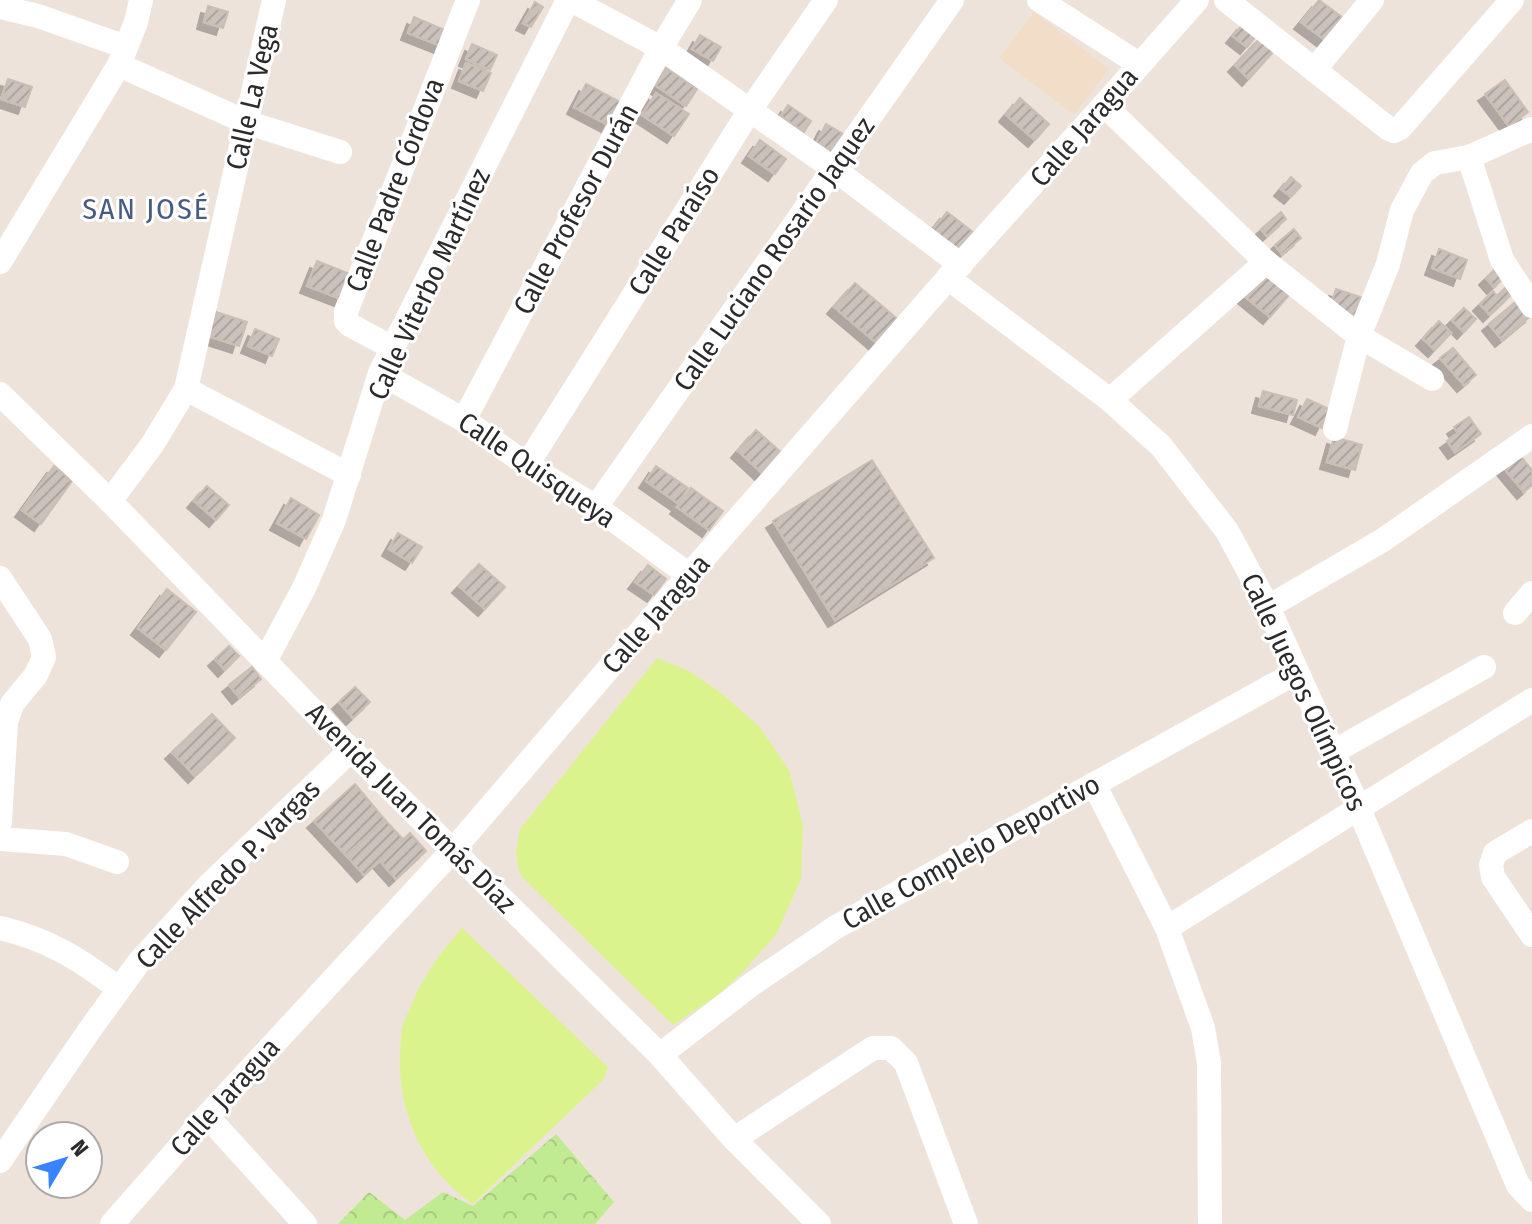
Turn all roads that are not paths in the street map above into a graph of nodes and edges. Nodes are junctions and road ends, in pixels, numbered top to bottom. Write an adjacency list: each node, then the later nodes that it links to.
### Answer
1 (141, 0): 15 (street)
2 (274, 0): 20 (street, Calle La Vega)
3 (468, 0): 30 (street, Calle Padre Córdova)
4 (569, 0): 14 (street, Calle Juegos Olímpicos); 30 (street, Calle Viterbo Martínez)
5 (690, 0): 14 (street, Calle Profesor Durán)
6 (826, 0): 19 (street, Calle Paraíso)
7 (952, 0): 24 (street, Calle Luciano Rosario Jaquez)
8 (1039, 0): 16 (street)
9 (1197, 0): 16 (street, Calle Jaragua)
10 (1226, 0): 17 (street)
11 (1372, 0): 17 (street)
12 (1512, 0): 17 (street)
13 (0, 7): 15 (street)
14 (661, 48): 19 (street, Calle Juegos Olímpicos); 36 (street, Calle Profesor Durán)
15 (122, 56): 20 (street); 25 (street)
16 (1139, 64): 18 (street, Calle Jaragua)
17 (1314, 70)
18 (1104, 105): 26 (street); 27 (street, Calle Jaragua)
19 (750, 110): 24 (street, Calle Juegos Olímpicos); 39 (street, Calle Paraíso)
20 (246, 122): 22 (street); 33 (street, Calle La Vega)
21 (1532, 129): 23 (street)
22 (340, 152)
23 (1469, 157): 28 (street); 29 (street)
24 (834, 169): 27 (street, Calle Juegos Olímpicos); 42 (street, Calle Luciano Rosario Jaquez)
25 (0, 262)
26 (1266, 262): 29 (street); 35 (street)
27 (955, 271): 35 (street, Calle Juegos Olímpicos); 43 (street, Calle Jaragua)
28 (1532, 306)
29 (1359, 336): 32 (street); 37 (street)
30 (393, 348): 31 (street, Calle Viterbo Martínez)
31 (380, 373): 36 (street, Calle Quisqueya); 40 (street, Calle Viterbo Martínez)
32 (1432, 379)
33 (186, 389): 40 (street); 41 (street, Calle La Vega)
34 (0, 394): 41 (street, Avenida Juan Tomás Díaz)
35 (1110, 400): 46 (street, Calle Juegos Olímpicos)
36 (464, 420): 39 (street, Calle Quisqueya)
37 (1335, 429)
38 (1532, 436): 46 (street)
39 (527, 465): 42 (street, Calle Quisqueya)
40 (349, 475): 48 (street, Calle Viterbo Martínez)
41 (110, 501): 48 (street, Avenida Juan Tomás Díaz)
42 (596, 507): 43 (street, Calle Quisqueya)
43 (689, 575): 59 (street, Calle Jaragua)
44 (0, 578): 56 (street)
45 (1532, 593): 47 (street)
46 (1268, 607): 50 (street, Calle Juegos Olímpicos)
47 (1515, 613)
48 (265, 661): 52 (street, Avenida Juan Tomás Díaz)
49 (1484, 667): 53 (street)
50 (1297, 672): 53 (street, Calle Juegos Olímpicos); 54 (street, Calle Complejo Deportivo)
51 (1532, 700): 55 (street)
52 (351, 750): 59 (street, Avenida Juan Tomás Díaz); 64 (street, Calle Alfredo P. Vargas)
53 (1333, 752): 55 (street, Calle Juegos Olímpicos)
54 (1094, 784): 62 (street); 65 (street, Calle Complejo Deportivo)
55 (1359, 809): 62 (street); 69 (street, Calle Juegos Olímpicos)
56 (0, 822)
57 (1532, 831): 63 (street)
58 (0, 839): 60 (street)
59 (453, 850): 65 (street, Avenida Juan Tomás Díaz); 66 (street, Calle Jaragua)
60 (117, 862)
61 (0, 928): 64 (street)
62 (1167, 928): 74 (street)
63 (1532, 935)
64 (119, 989): 68 (street, Calle Alfredo P. Vargas)
65 (660, 1055): 67 (street, Avenida Juan Tomás Díaz)
66 (207, 1116): 70 (street, Calle Jaragua); 71 (street)
67 (734, 1139): 72 (street, Avenida Juan Tomás Díaz); 73 (street)
68 (0, 1161)
69 (1532, 1200)
70 (112, 1224)
71 (305, 1224)
72 (819, 1224)
73 (966, 1224)
74 (1210, 1224)

